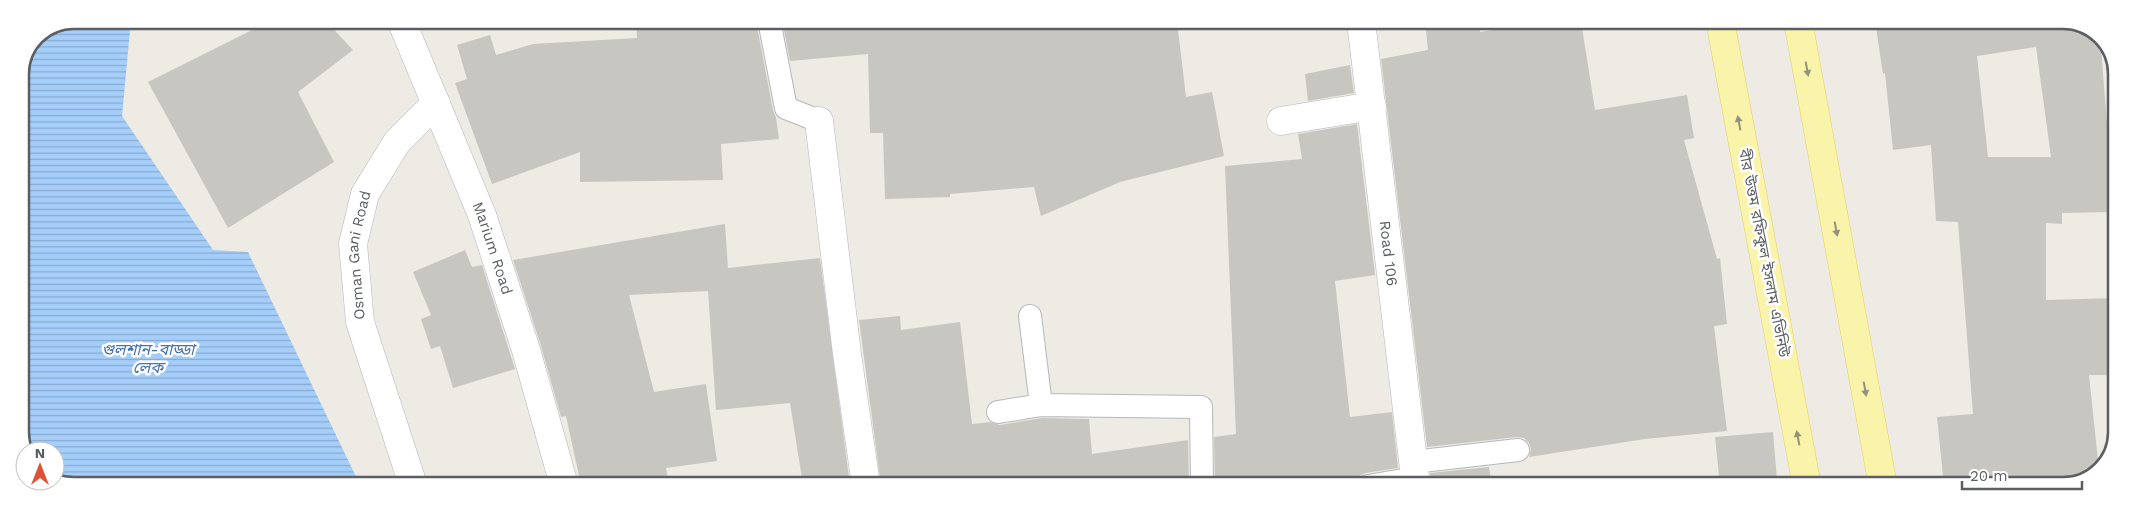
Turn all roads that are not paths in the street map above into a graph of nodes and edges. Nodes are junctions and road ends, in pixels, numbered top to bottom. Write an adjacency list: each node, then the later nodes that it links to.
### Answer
1 (405, 29): 6 (street, Marium Road)
2 (771, 29): 8 (lane)
3 (1362, 29): 7 (street, Road 106)
4 (1721, 29): 19 (main road, বীর উত্তম রফিকুল ইসলাম এভিনিউ, one-way to 4)
5 (1799, 29): 20 (main road, one-way to 20)
6 (436, 103): 15 (street, Osman Gani Road); 16 (street, Marium Road)
7 (1372, 106): 9 (street); 14 (street, Road 106)
8 (819, 121): 17 (street)
9 (1281, 121)
10 (1030, 316): 11 (lane)
11 (1041, 405): 12 (lane); 18 (lane)
12 (998, 412)
13 (1518, 450): 14 (lane)
14 (1415, 475)
15 (410, 477)
16 (562, 477)
17 (865, 477)
18 (1202, 477)
19 (1805, 477)
20 (1881, 477)

